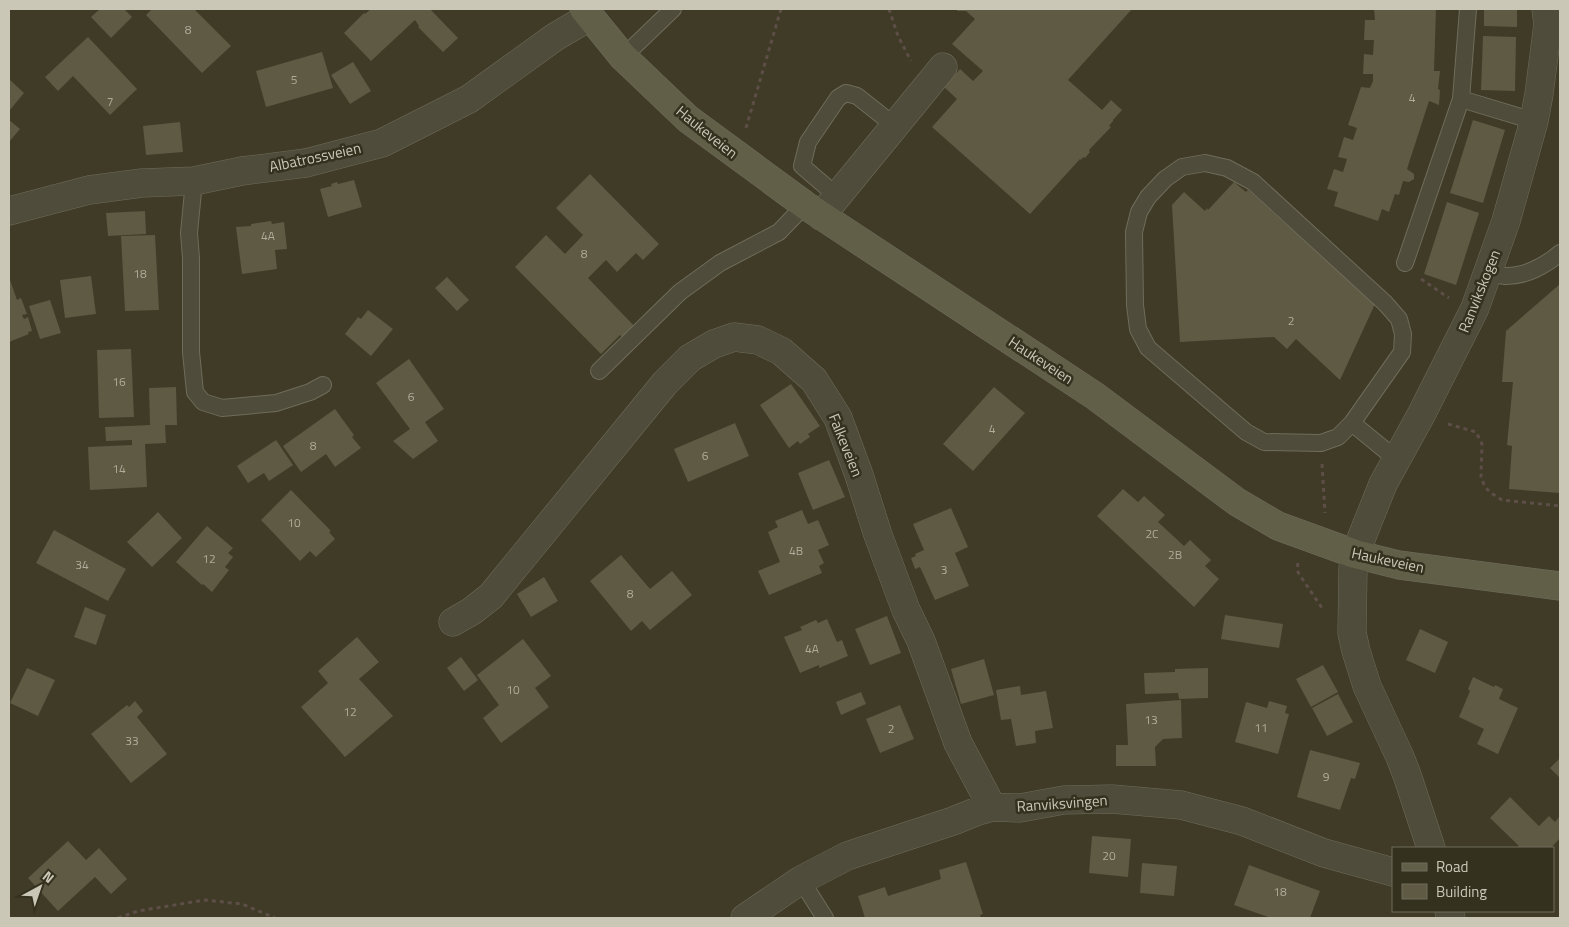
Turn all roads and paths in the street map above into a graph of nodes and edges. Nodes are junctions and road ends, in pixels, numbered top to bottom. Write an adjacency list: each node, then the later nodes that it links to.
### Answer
1 (673, 9): 7 (lane)
2 (780, 9): 14 (path)
3 (889, 9): 9 (path)
4 (1468, 9): 10 (lane)
5 (586, 13): 7 (street, Haukeveien); 16 (street, Albatrossveien)
6 (1551, 19): 11 (street, Ranvikskogen)
7 (623, 58): 17 (street, Haukeveien)
8 (943, 67): 9 (street)
9 (926, 88): 13 (street)
10 (1460, 99): 11 (lane); 20 (lane)
11 (1534, 121): 21 (street, Ranvikskogen)
12 (739, 122): 14 (path)
13 (895, 126): 17 (street); 17 (lane)
14 (746, 128): 15 (path)
15 (752, 133)
16 (194, 181): 18 (street, Albatrossveien); 24 (lane)
17 (821, 206): 23 (lane); 31 (street, Haukeveien)
18 (9, 211)
19 (1560, 252): 21 (lane)
20 (1405, 263): 22 (path)
21 (1488, 272): 22 (street, Ranvikskogen)
22 (1476, 308): 25 (street, Ranvikskogen)
23 (599, 372)
24 (323, 385)
25 (1421, 415): 28 (street, Ranvikskogen); 29 (path)
26 (1352, 423): 27 (lane); 27 (lane); 28 (lane)
27 (1321, 443): 30 (path)
28 (1396, 459): 31 (street, Ranvikskogen)
29 (1560, 506)
30 (1325, 514)
31 (1355, 554): 33 (street, Haukeveien); 37 (street)
32 (1299, 557): 34 (path)
33 (1560, 586)
34 (1326, 614)
35 (453, 622): 36 (street, Falkeveien)
36 (992, 808): 38 (street, Ranviksvingen); 39 (street, Ranviksvingen)
37 (1430, 847)
38 (1392, 872)
39 (801, 880): 42 (street, Ranviksvingen); 43 (lane)
40 (118, 918): 41 (path)
41 (274, 918)
42 (745, 918)
43 (825, 918)

